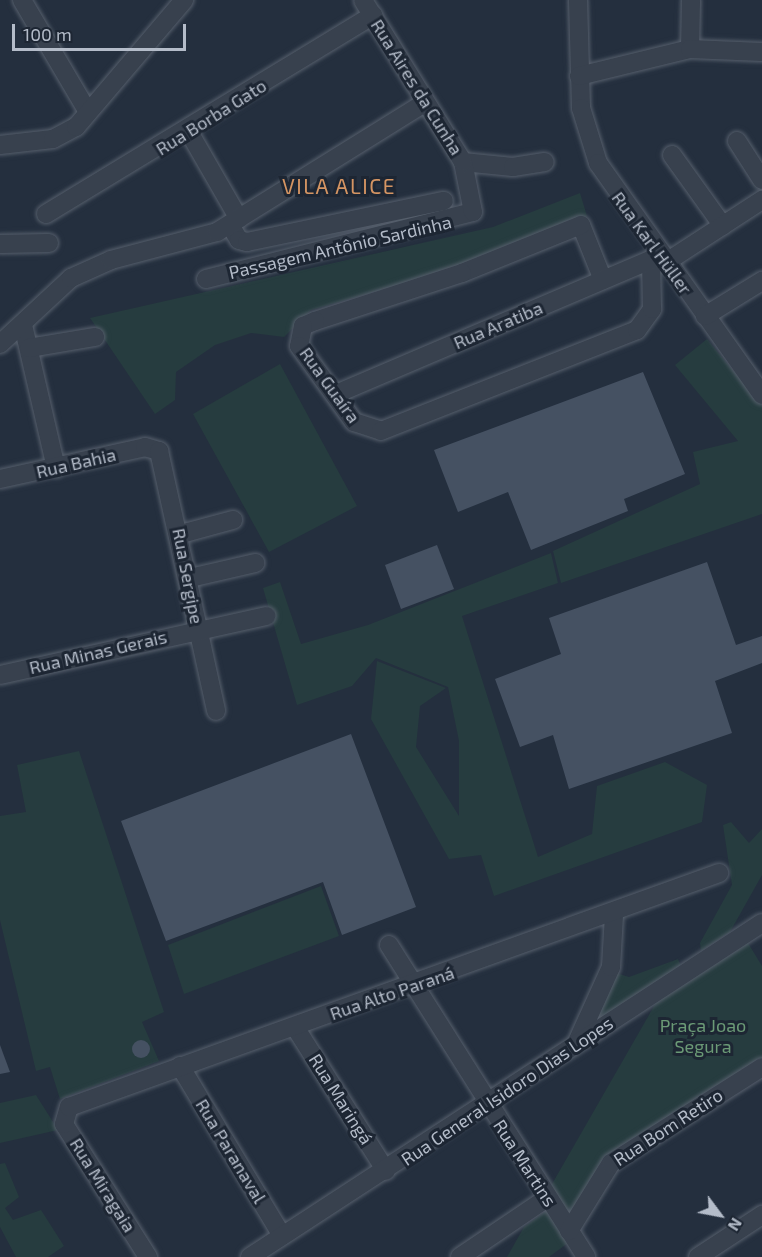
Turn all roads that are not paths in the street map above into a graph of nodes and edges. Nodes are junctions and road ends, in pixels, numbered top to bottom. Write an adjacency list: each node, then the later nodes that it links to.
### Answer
1 (184, 0): 10 (street)
2 (578, 0): 8 (street, Rua Karl Hüller)
3 (691, 0): 6 (street)
4 (30, 4): 10 (street)
5 (368, 8): 9 (street, Rua Aires da Cunha); 11 (street, Rua Borba Gato)
6 (690, 49): 7 (street); 8 (street)
7 (762, 52)
8 (579, 76): 26 (street, Rua Karl Hüller)
9 (424, 103): 15 (street, Rua Aires da Cunha); 22 (street)
10 (88, 112): 12 (street)
11 (189, 132): 21 (street, Rua Borba Gato); 22 (street)
12 (3, 139)
13 (737, 141): 17 (street)
14 (672, 155): 23 (street)
15 (463, 162): 16 (street); 20 (street, Rua Aires da Cunha)
16 (545, 162)
17 (762, 180)
18 (762, 200): 23 (street, Rua Aratiba)
19 (444, 201): 22 (street)
20 (473, 212): 27 (street, Passagem Antônio Sardinha)
21 (46, 214)
22 (234, 222): 31 (street)
23 (723, 226): 26 (street, Rua Aratiba)
24 (49, 243): 25 (street)
25 (0, 244)
26 (659, 260): 28 (street, Rua Aratiba); 30 (street, Rua Karl Hüller); 35 (street, Rua Guaíra)
27 (206, 279)
28 (603, 280): 35 (street, Rua Aratiba); 35 (street, Rua Guaíra)
29 (762, 281): 30 (street)
30 (705, 316): 36 (street, Rua Karl Hüller)
31 (24, 325): 33 (street); 34 (street)
32 (95, 337): 34 (street)
33 (1, 341)
34 (29, 348): 38 (street)
35 (336, 394)
36 (762, 395)
37 (152, 447): 38 (street, Rua Bahia); 41 (street, Rua Sergipe)
38 (56, 468): 39 (street, Rua Bahia)
39 (0, 479)
40 (232, 520): 41 (street)
41 (181, 534): 43 (street, Rua Sergipe)
42 (255, 563): 43 (street)
43 (190, 578): 45 (street, Rua Sergipe)
44 (267, 616): 45 (street, Rua Minas Gerais)
45 (199, 630): 46 (street, Rua Minas Gerais); 47 (street, Rua Sergipe)
46 (0, 675)
47 (216, 711)
48 (718, 873): 49 (street, Rua Alto Paraná)
49 (614, 915): 52 (street, Rua Alto Paraná); 54 (street)
50 (762, 923): 54 (street, Rua General Isidoro Dias Lopes)
51 (389, 945): 52 (street, Rua Martins)
52 (415, 986): 53 (street, Rua Alto Paraná); 57 (street, Rua Martins)
53 (295, 1027): 55 (street, Rua Alto Paraná); 59 (street, Rua Maringá)
54 (578, 1042): 57 (street, Rua General Isidoro Dias Lopes)
55 (180, 1066): 58 (street, Rua Alto Paraná); 63 (street, Rua Paranaval)
56 (762, 1067): 62 (street, Rua Bom Retiro)
57 (487, 1104): 59 (street, Rua General Isidoro Dias Lopes); 60 (street, Rua Martins)
58 (65, 1112): 64 (street, Rua Miragaia)
59 (386, 1171): 63 (street, Rua General Isidoro Dias Lopes)
60 (548, 1198): 62 (street, Rua Martins); 66 (street)
61 (762, 1215): 68 (street)
62 (569, 1231): 67 (street, Rua Martins)
63 (282, 1236): 65 (street, Rua General Isidoro Dias Lopes)
64 (148, 1257)
65 (250, 1257)
66 (460, 1257)
67 (586, 1257)
68 (698, 1257)

